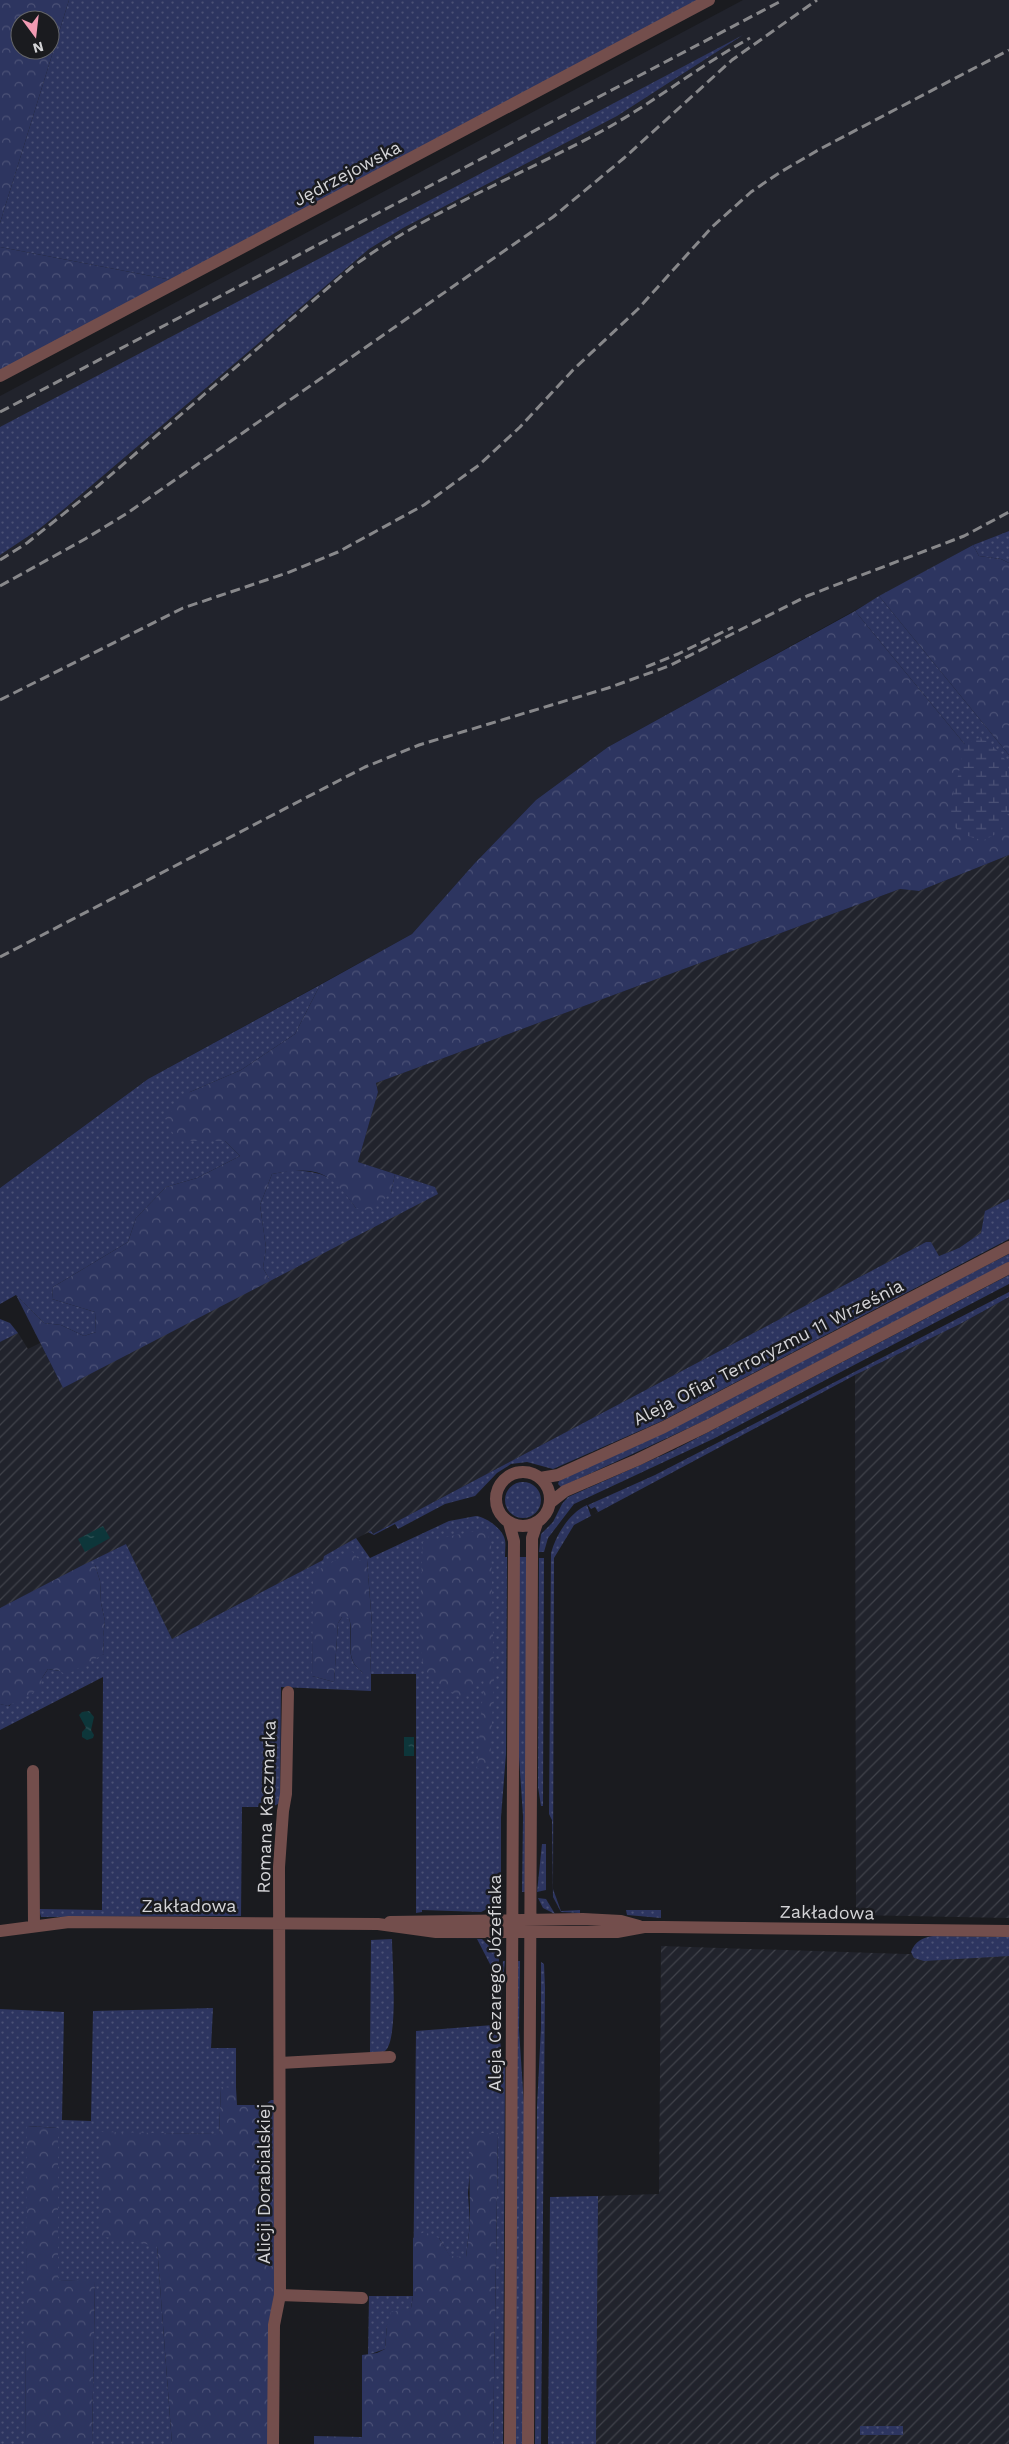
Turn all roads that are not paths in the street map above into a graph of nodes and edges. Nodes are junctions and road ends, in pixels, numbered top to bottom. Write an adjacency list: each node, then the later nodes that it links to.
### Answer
1 (709, 0): 2 (street, Jędrzejowska)
2 (0, 376)
3 (1009, 1247): 5 (street, Aleja Ofiar Terroryzmu 11 Września)
4 (1009, 1268): 6 (street, Aleja Ofiar Terroryzmu 11 Września)
5 (540, 1478): 6 (street); 7 (street)
6 (550, 1502): 8 (street)
7 (509, 1523): 8 (street); 11 (street, Aleja Cezarego Józefiaka)
8 (537, 1523): 12 (street, Aleja Cezarego Józefiaka)
9 (288, 1692): 13 (street, Romana Kaczmarka)
10 (33, 1771): 15 (street)
11 (512, 1919): 12 (street, Zakładowa); 14 (street, Zakładowa); 19 (street, Aleja Cezarego Józefiaka)
12 (530, 1919): 16 (street, Zakładowa); 20 (street, Aleja Cezarego Józefiaka)
13 (279, 1923): 14 (street, Zakładowa); 15 (street, Zakładowa); 22 (street, Alicji Dorabialskiej)
14 (378, 1924): 19 (street, Zakładowa)
15 (34, 1925): 17 (street, Zakładowa)
16 (644, 1927): 18 (street, Zakładowa); 20 (street, Zakładowa)
17 (0, 1931)
18 (1009, 1931)
19 (512, 1932): 20 (street, Zakładowa); 26 (street, Aleja Cezarego Józefiaka)
20 (530, 1932): 27 (street, Aleja Cezarego Józefiaka)
21 (390, 2057): 22 (street)
22 (280, 2063): 23 (street, Alicji Dorabialskiej)
23 (280, 2295): 24 (street); 25 (street, Alicji Dorabialskiej)
24 (362, 2298)
25 (273, 2444)
26 (510, 2444)
27 (528, 2444)

